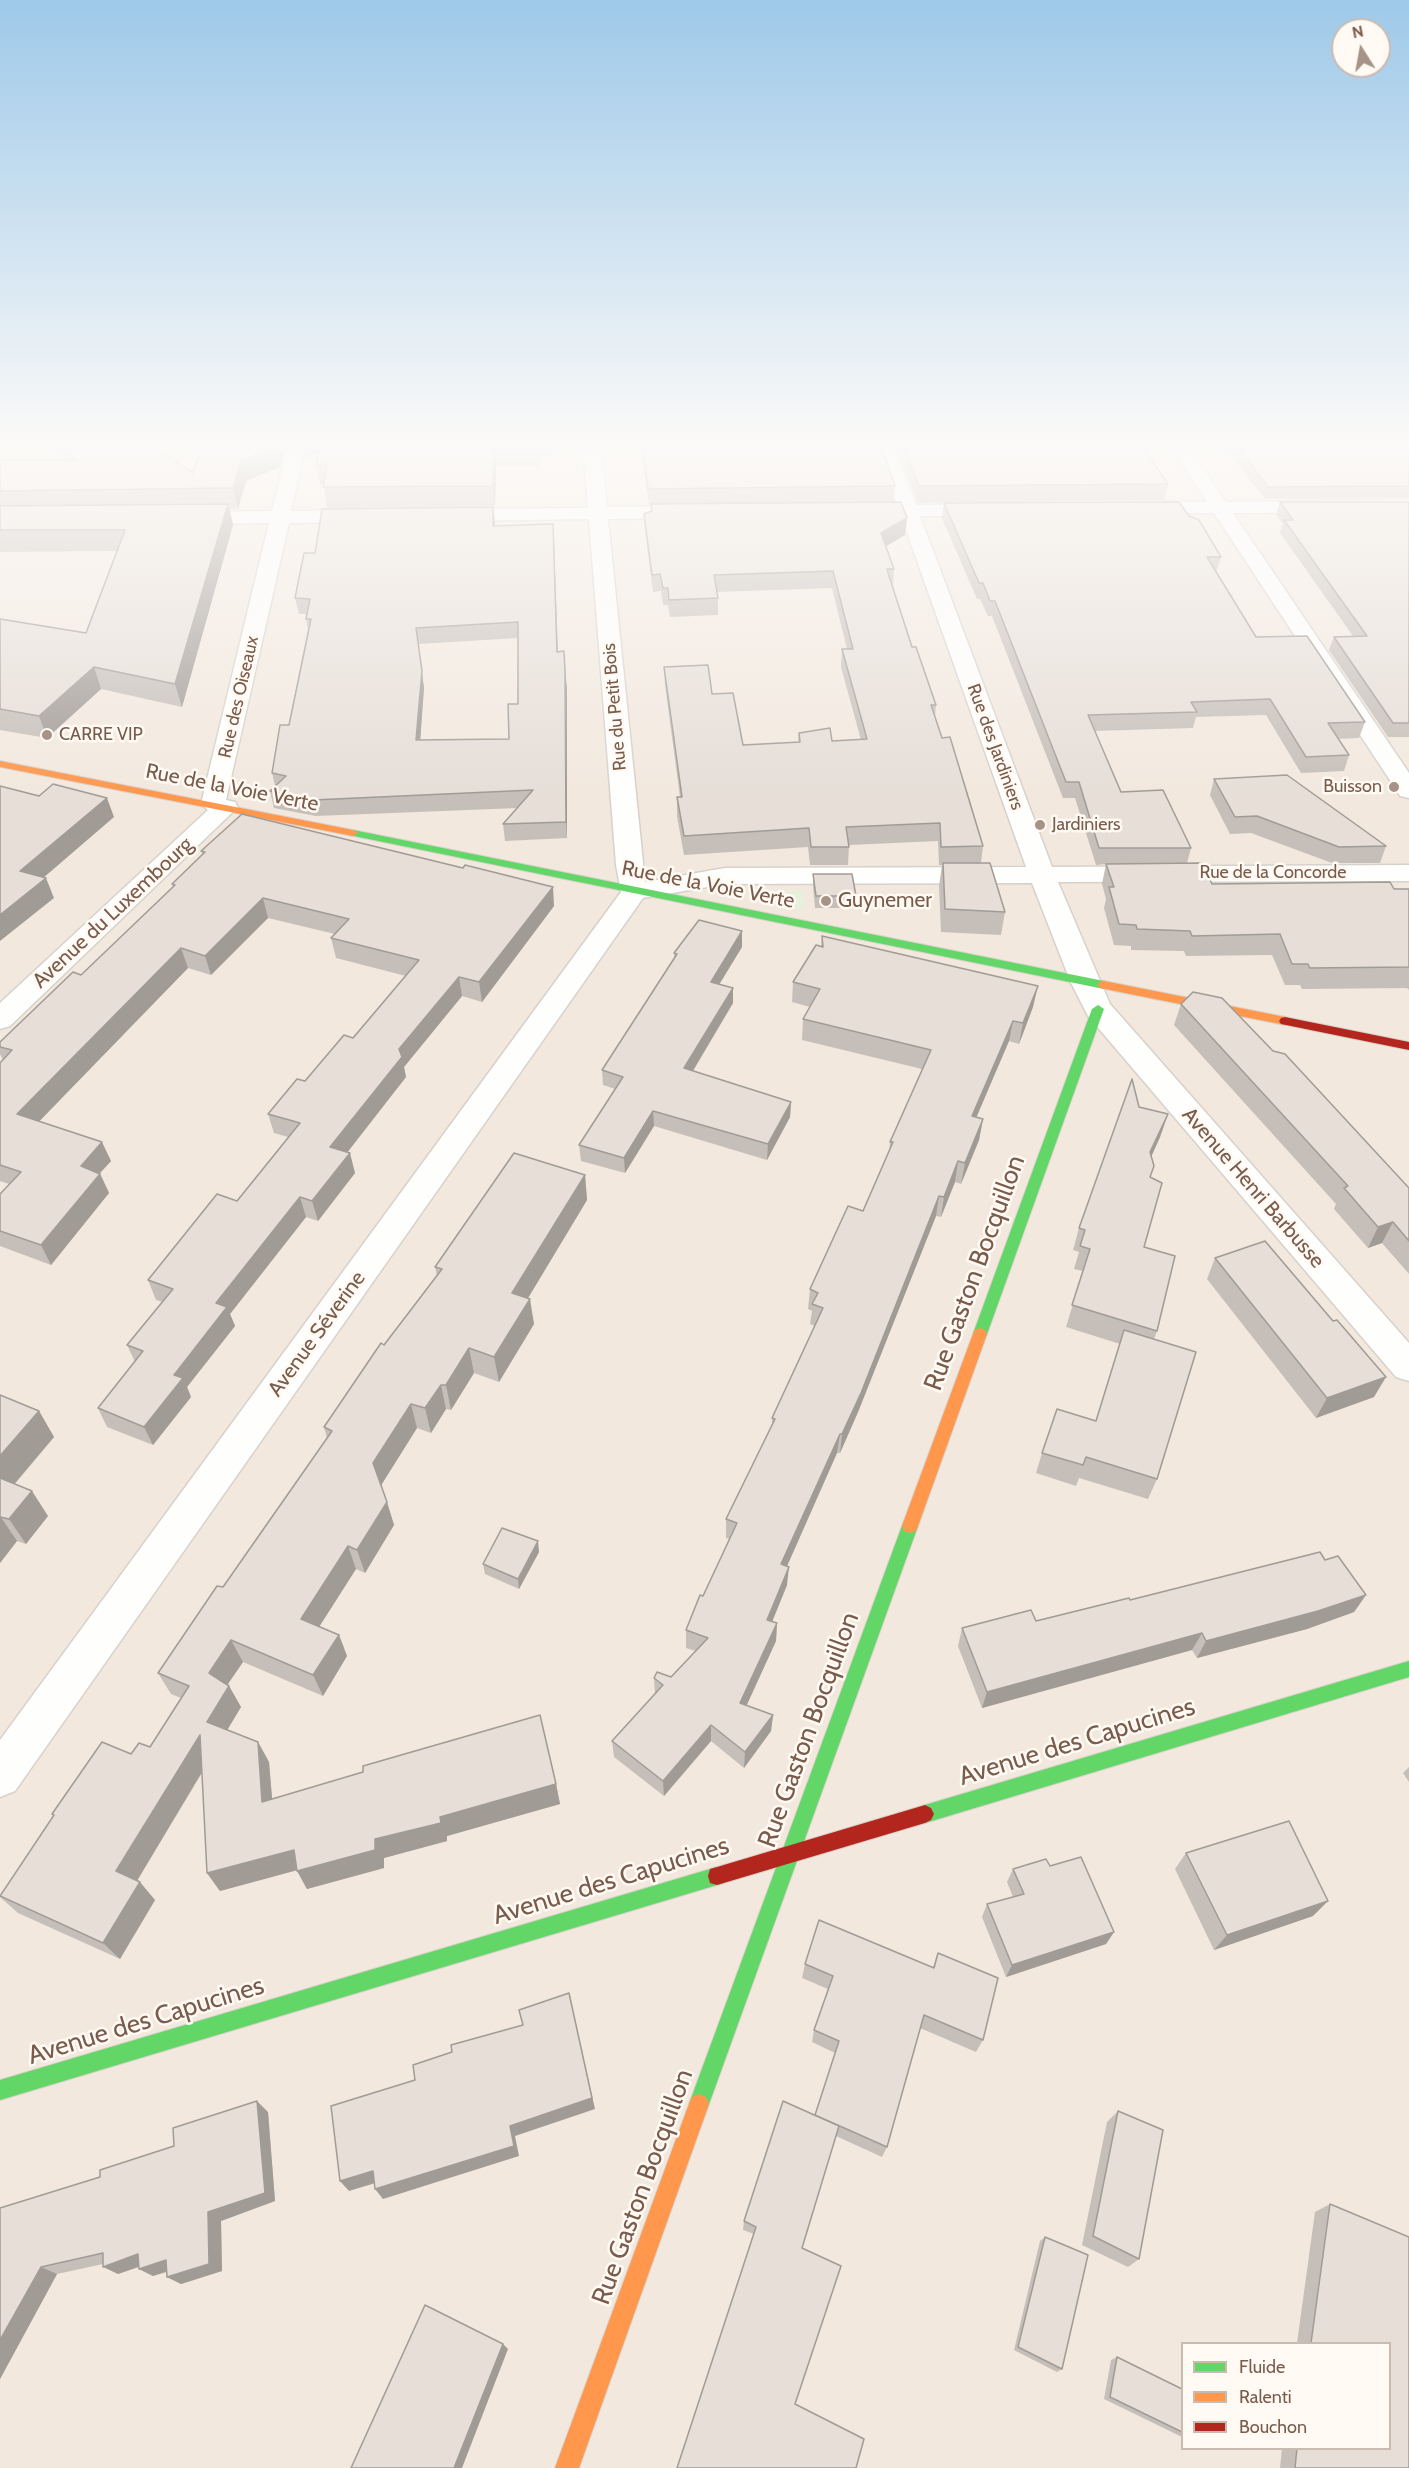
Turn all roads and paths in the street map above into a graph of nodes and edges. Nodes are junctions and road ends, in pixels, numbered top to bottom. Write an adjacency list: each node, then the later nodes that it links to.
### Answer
1 (271, 564): 7 (street, Rue des Oiseaux)
2 (603, 564): 10 (street, Rue du Petit Bois)
3 (928, 564): 9 (street, Rue des Jardiniers)
4 (1258, 564): 6 (street)
5 (0, 764): 7 (street, Rue de la Voie Verte)
6 (1409, 791)
7 (220, 805): 10 (street, Rue de la Voie Verte); 12 (street, Avenue du Luxembourg)
8 (1409, 873): 9 (street, Rue de la Concorde)
9 (1042, 874): 10 (street, Rue de la Concorde); 11 (street, Rue des Jardiniers)
10 (634, 892): 11 (street, Rue de la Voie Verte); 16 (street, Avenue Séverine)
11 (1091, 996): 13 (street, Rue de la Voie Verte); 14 (street, Avenue Henri Barbusse); 17 (street, Rue Gaston Bocquillon)
12 (0, 1019)
13 (1409, 1046)
14 (1409, 1367)
15 (1409, 1669): 17 (street, Avenue des Capucines)
16 (0, 1776)
17 (789, 1853): 18 (street, Avenue des Capucines); 19 (street, Rue Gaston Bocquillon)
18 (0, 2090)
19 (567, 2468)

